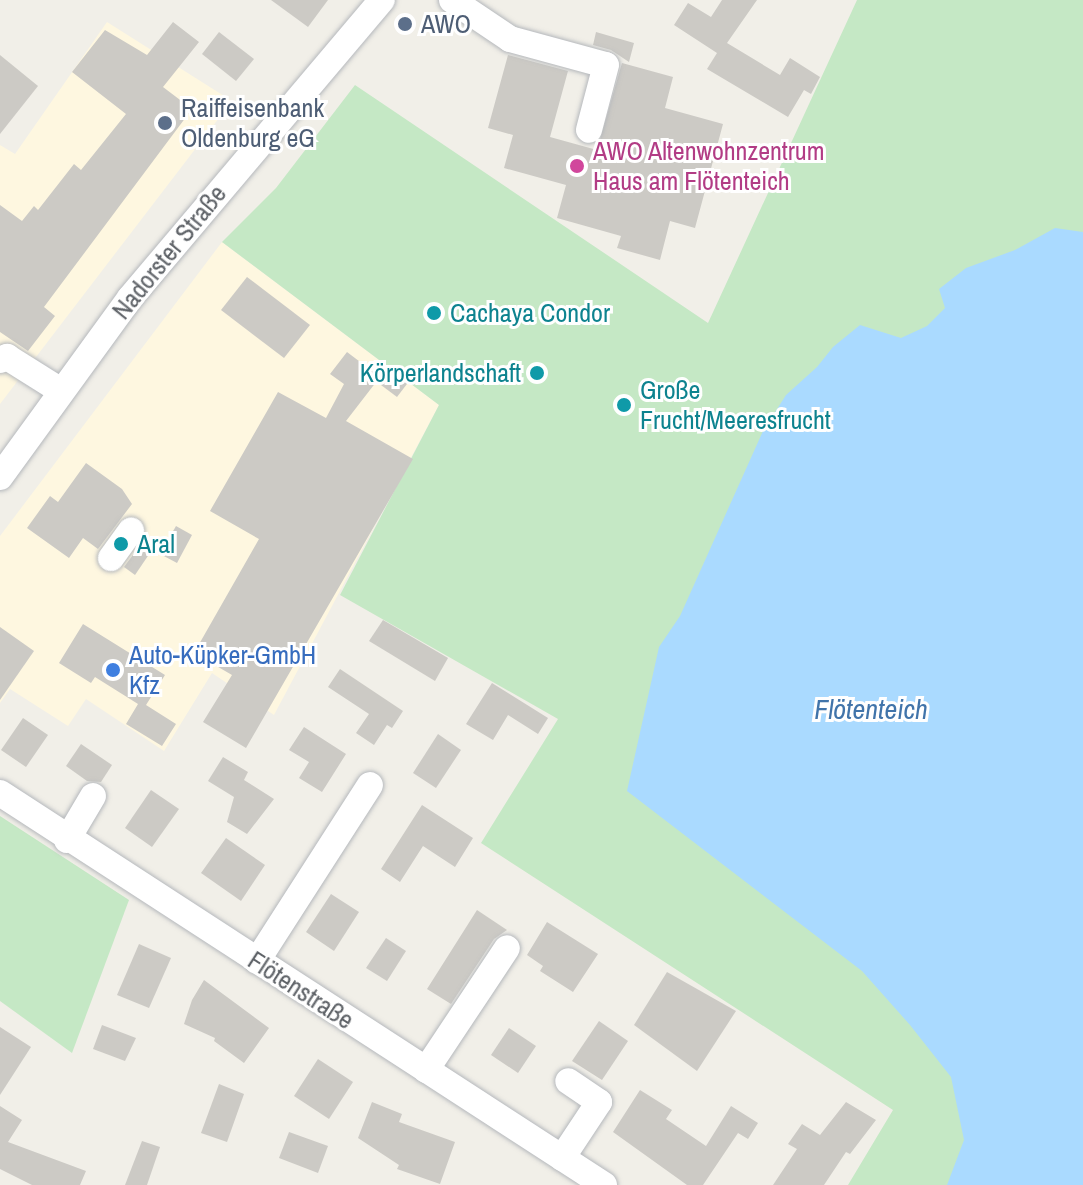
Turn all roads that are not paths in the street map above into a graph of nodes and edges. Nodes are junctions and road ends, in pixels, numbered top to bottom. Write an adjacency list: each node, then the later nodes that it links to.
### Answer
1 (382, 0): 5 (street, Nadorster Straße)
2 (452, 0): 3 (street)
3 (589, 130)
4 (0, 360): 5 (street)
5 (61, 391): 6 (street, Nadorster Straße)
6 (0, 477)
7 (131, 530): 8 (street)
8 (111, 558)
9 (370, 785): 14 (street)
10 (0, 793): 12 (street, Flötenstraße)
11 (93, 796): 12 (street)
12 (67, 840): 14 (street, Flötenstraße)
13 (507, 948): 15 (street)
14 (257, 961): 15 (street, Flötenstraße)
15 (426, 1070): 17 (street, Flötenstraße)
16 (568, 1081): 17 (street)
17 (562, 1158): 18 (street, Flötenstraße)
18 (604, 1185)

